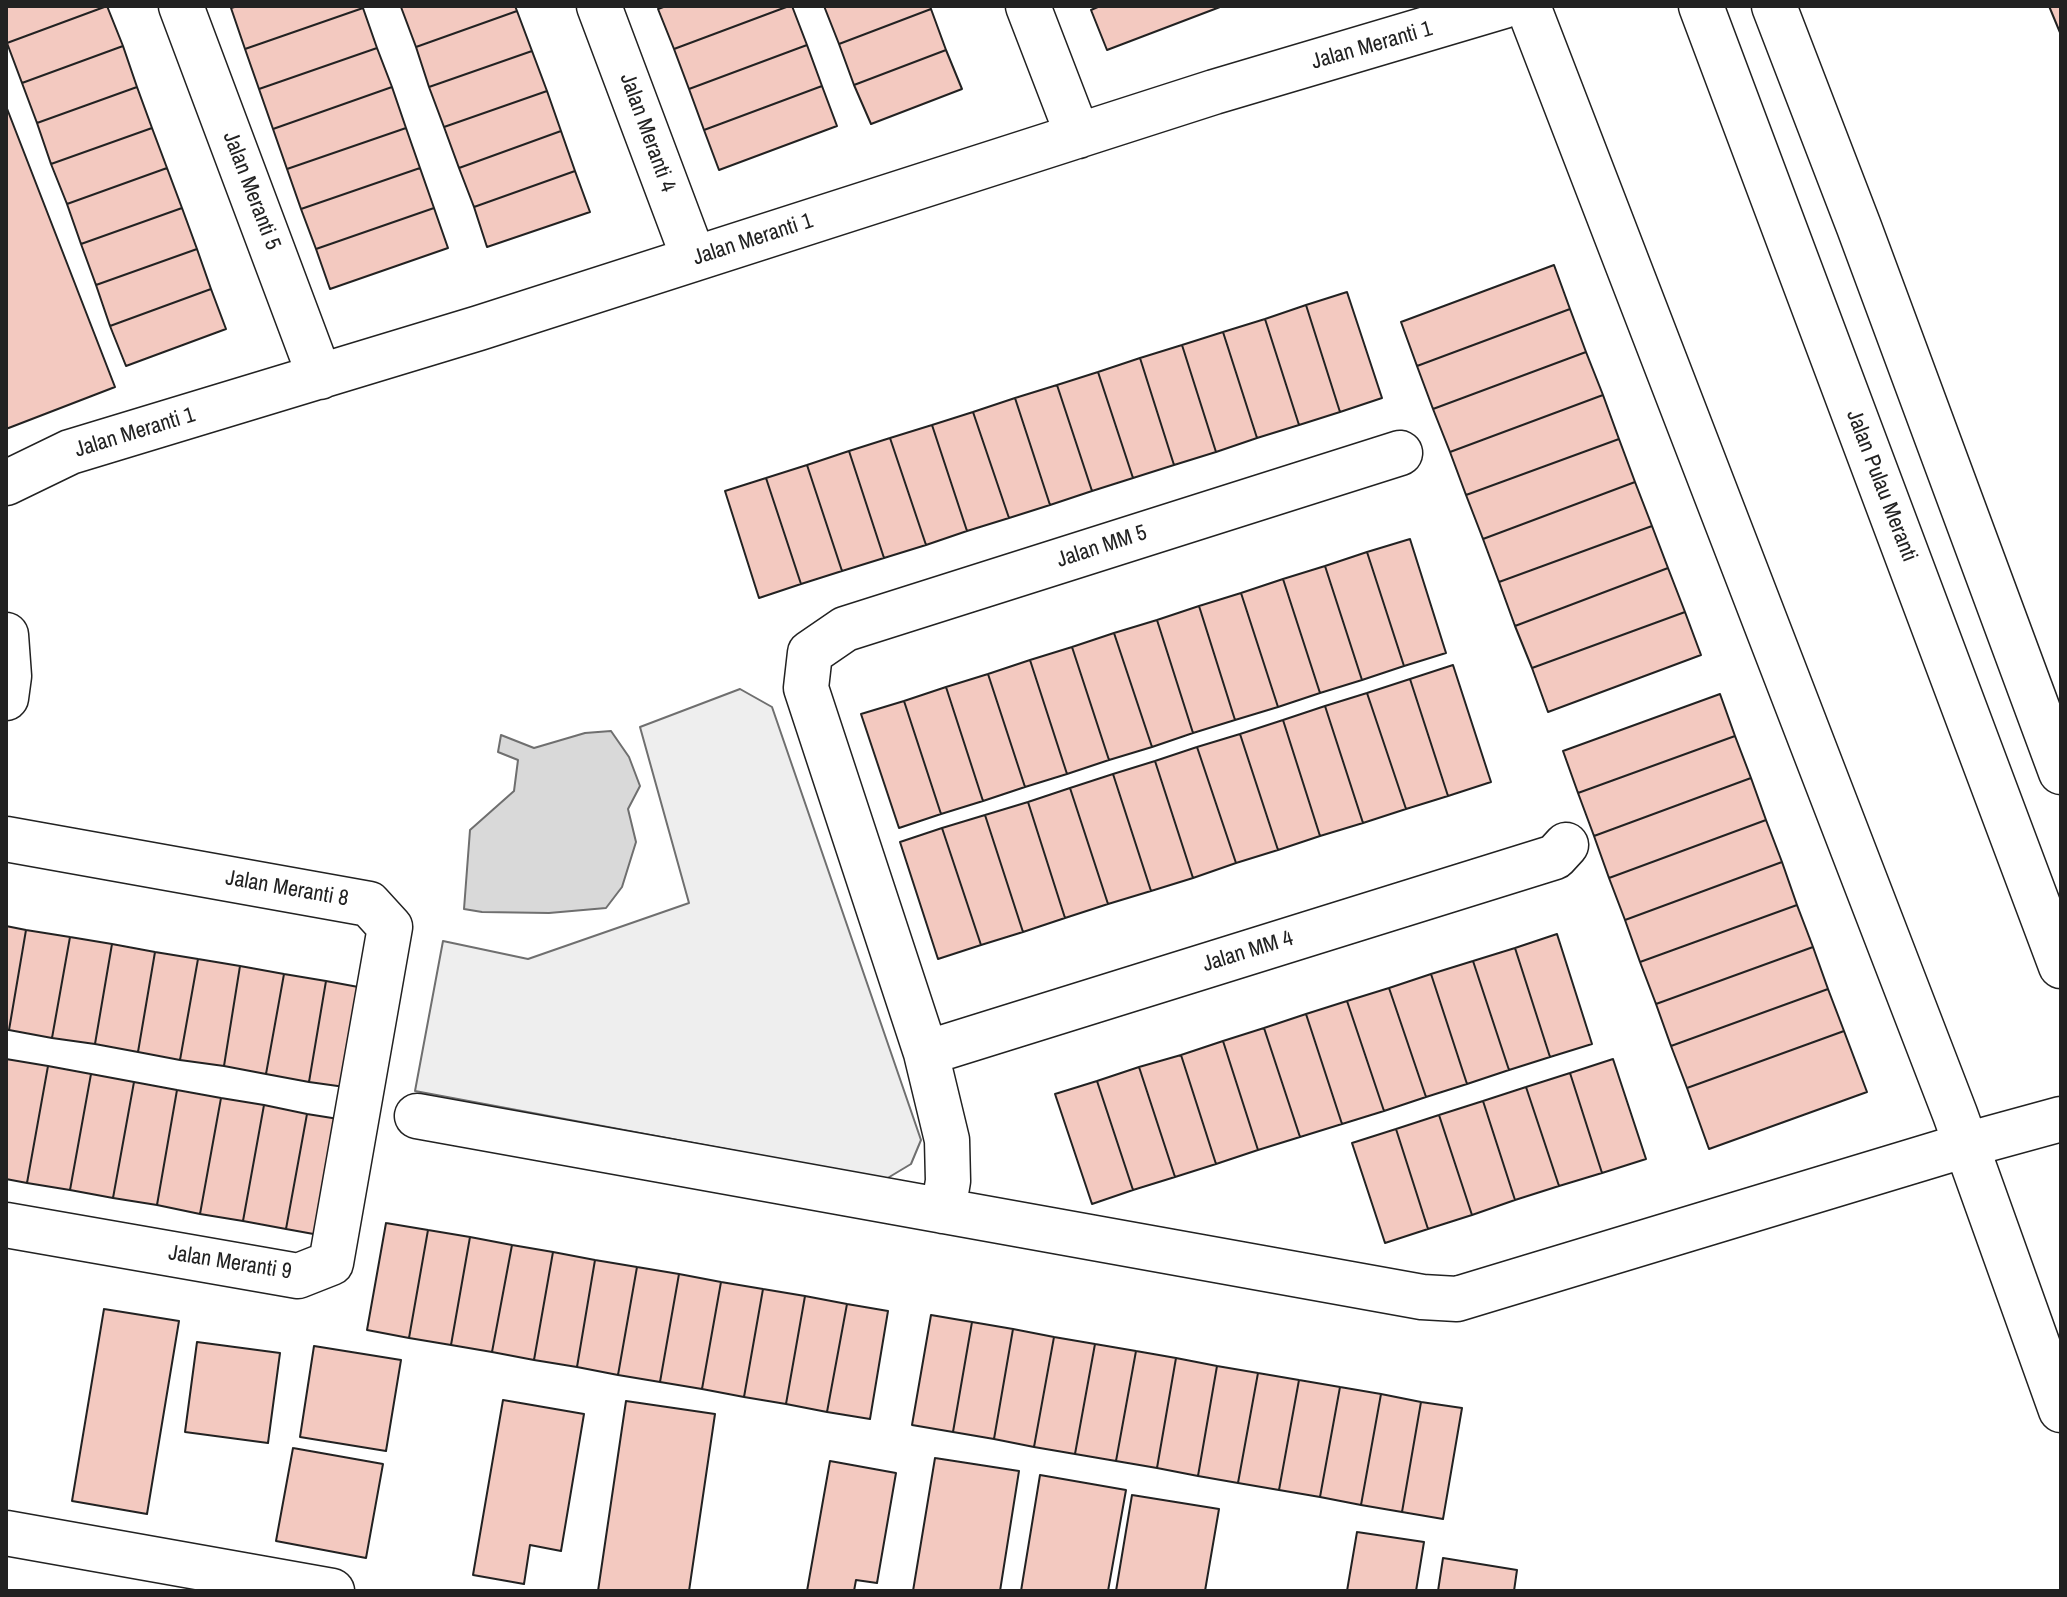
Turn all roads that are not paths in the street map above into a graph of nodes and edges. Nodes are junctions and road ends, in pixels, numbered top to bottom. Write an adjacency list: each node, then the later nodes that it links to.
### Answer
1 (181, 6): 10 (street, Jalan Meranti 5)
2 (599, 6): 9 (street, Jalan Meranti 4)
3 (1028, 6): 8 (street)
4 (1504, 6): 8 (street, Jalan Meranti 1)
5 (1528, 6): 23 (street)
6 (1701, 6): 18 (street, Jalan Pulau Meranti)
7 (1774, 6): 15 (street)
8 (1078, 136): 9 (street, Jalan Meranti 1)
9 (694, 259): 10 (street, Jalan Meranti 1)
10 (320, 377): 12 (street, Jalan Meranti 1)
11 (1400, 453): 19 (street, Jalan MM 5)
12 (6, 483)
13 (6, 635): 14 (street)
14 (6, 698)
15 (2061, 772)
16 (6, 839): 20 (street, Jalan Meranti 8)
17 (1566, 845): 19 (street, Jalan MM 4)
18 (2061, 966)
19 (926, 1053): 24 (street)
20 (360, 1095): 25 (street, Jalan Meranti 9)
21 (417, 1116): 24 (street)
22 (2061, 1119): 23 (street)
23 (1966, 1145): 24 (street); 26 (street)
24 (943, 1211)
25 (6, 1225)
26 (2061, 1410)
27 (6, 1533): 28 (street)
28 (332, 1591)

